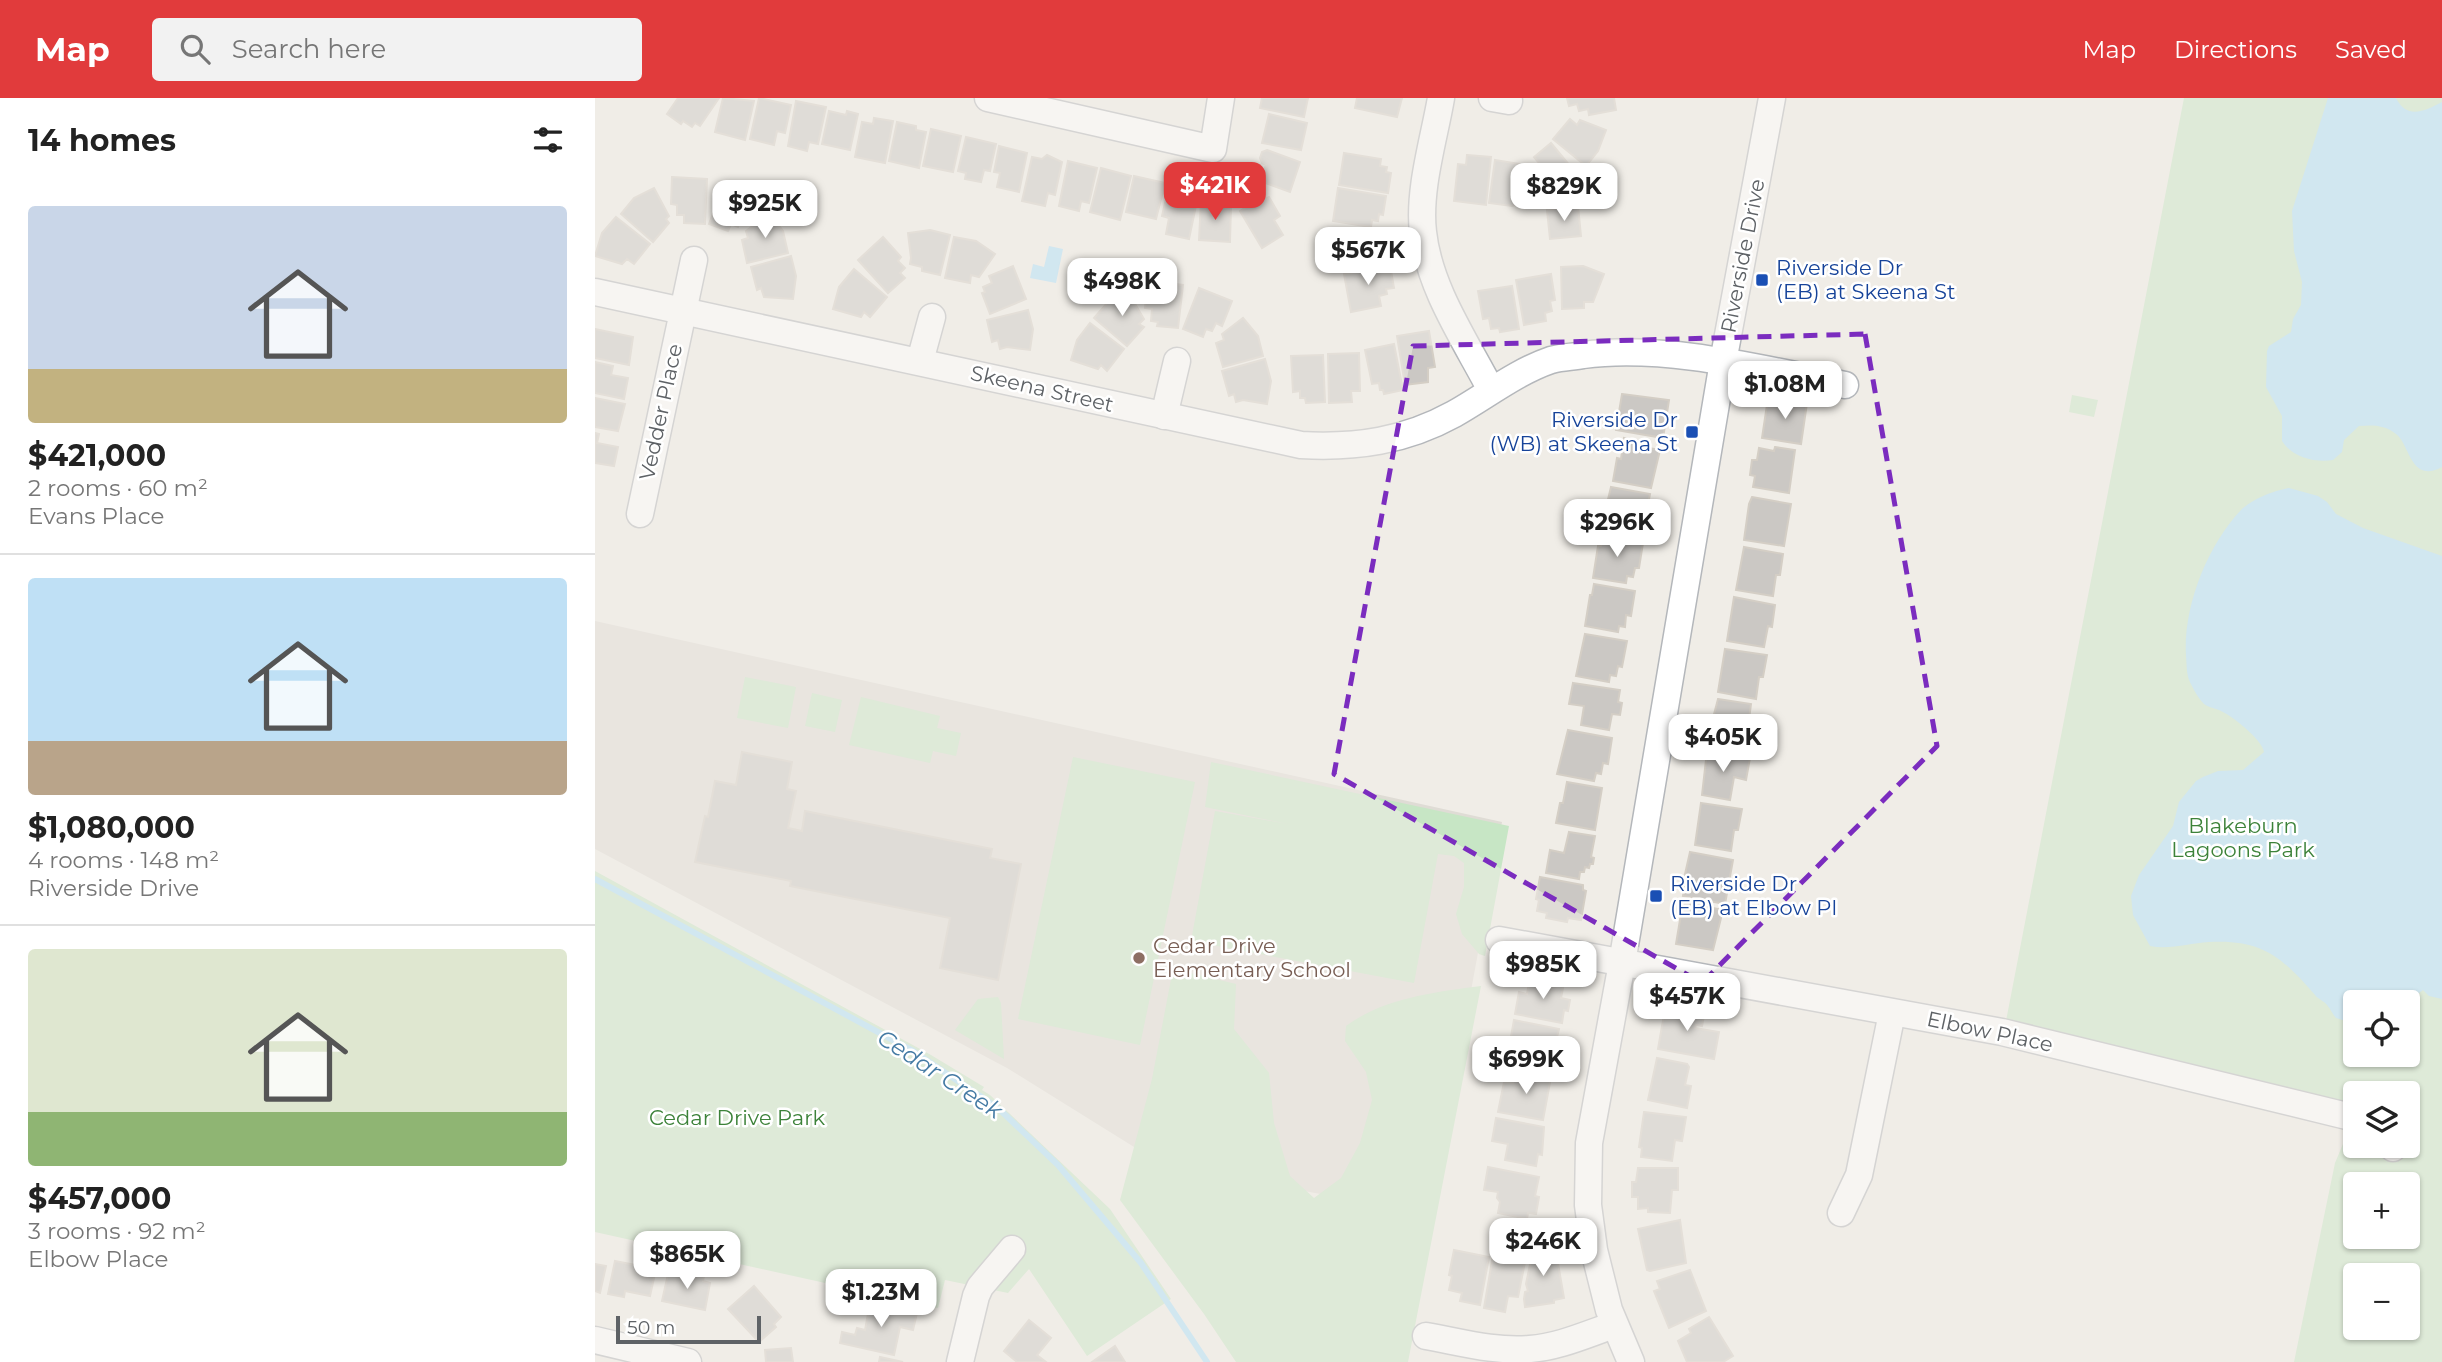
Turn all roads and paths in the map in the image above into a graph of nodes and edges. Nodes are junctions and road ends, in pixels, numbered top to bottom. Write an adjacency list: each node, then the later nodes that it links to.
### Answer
1 (988, 98): 2 (street)
2 (1221, 98)
3 (1441, 98): 13 (street)
4 (1772, 98): 11 (street, Riverside Drive)
5 (694, 260): 7 (street)
6 (595, 292): 7 (street, Skeena Street)
7 (682, 310): 9 (street, Skeena Street); 15 (street, Vedder Place)
8 (932, 317): 9 (street)
9 (920, 361): 14 (street, Skeena Street)
10 (1178, 361): 14 (street)
11 (1723, 362): 12 (street, Skeena Street); 13 (street, Skeena Street); 17 (street, Riverside Drive)
12 (1845, 384)
13 (1491, 390): 14 (street, Skeena Street)
14 (1164, 416)
15 (640, 514)
16 (1499, 940): 17 (street, Elbow Place)
17 (1622, 963): 18 (street, Elbow Place); 22 (street, Riverside Drive)
18 (1892, 1013): 19 (street, Elbow Place); 20 (street)
19 (2343, 1115)
20 (1841, 1213)
21 (1012, 1249): 26 (street)
22 (1614, 1325): 23 (street); 27 (street, Riverside Drive)
23 (1426, 1336)
24 (595, 1340): 25 (street)
25 (688, 1362)
26 (960, 1362)
27 (1631, 1362)

